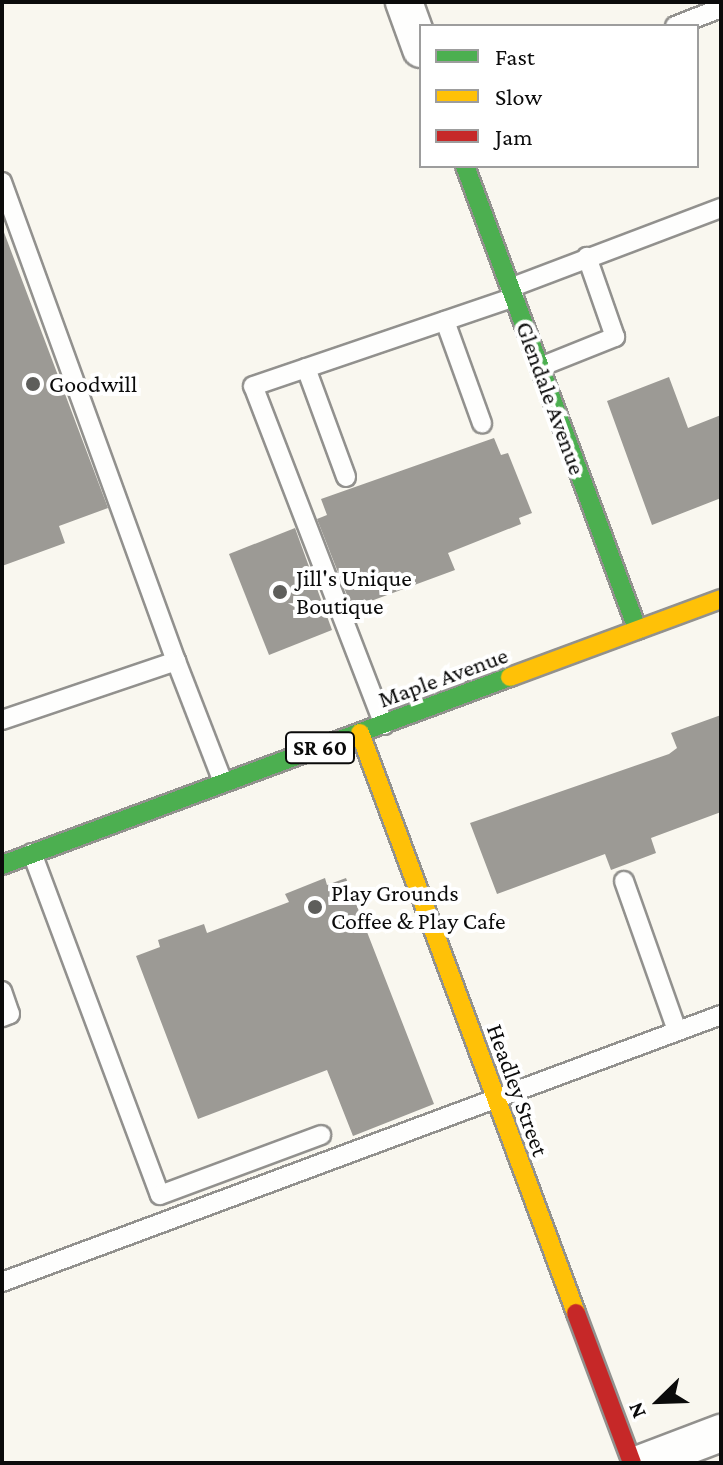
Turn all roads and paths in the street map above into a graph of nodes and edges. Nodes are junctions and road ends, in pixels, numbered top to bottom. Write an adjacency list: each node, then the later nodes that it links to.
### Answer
1 (404, 2): 4 (street)
2 (721, 8): 3 (lane)
3 (680, 24)
4 (419, 43)
5 (466, 168): 9 (street, Glendale Avenue)
6 (2, 182): 17 (lane)
7 (721, 208): 8 (lane)
8 (587, 257): 9 (lane); 11 (lane)
9 (512, 292): 10 (lane); 11 (street, Glendale Avenue)
10 (445, 321): 12 (lane); 13 (lane)
11 (540, 367): 16 (street, Glendale Avenue)
12 (306, 368): 14 (lane); 19 (lane)
13 (482, 423)
14 (346, 477)
15 (721, 599): 16 (street, Maple Avenue / SR 60)
16 (638, 630): 19 (street, Maple Avenue / SR 60)
17 (176, 661): 18 (lane); 21 (lane)
18 (2, 720)
19 (384, 725): 20 (street, Maple Avenue / SR 60)
20 (360, 733): 21 (street, Maple Avenue / SR 60); 29 (street, Headley Street)
21 (223, 782): 22 (street, Maple Avenue / SR 60)
22 (32, 853): 23 (street, Maple Avenue / SR 60); 30 (lane)
23 (2, 865)
24 (624, 881): 28 (lane)
25 (2, 991): 27 (lane)
26 (721, 1015): 28 (lane)
27 (2, 1017)
28 (677, 1031): 29 (lane)
29 (495, 1099): 31 (lane); 33 (street, Headley Street)
30 (321, 1135)
31 (2, 1282)
32 (721, 1433): 34 (street)
33 (632, 1463)
34 (642, 1463)

